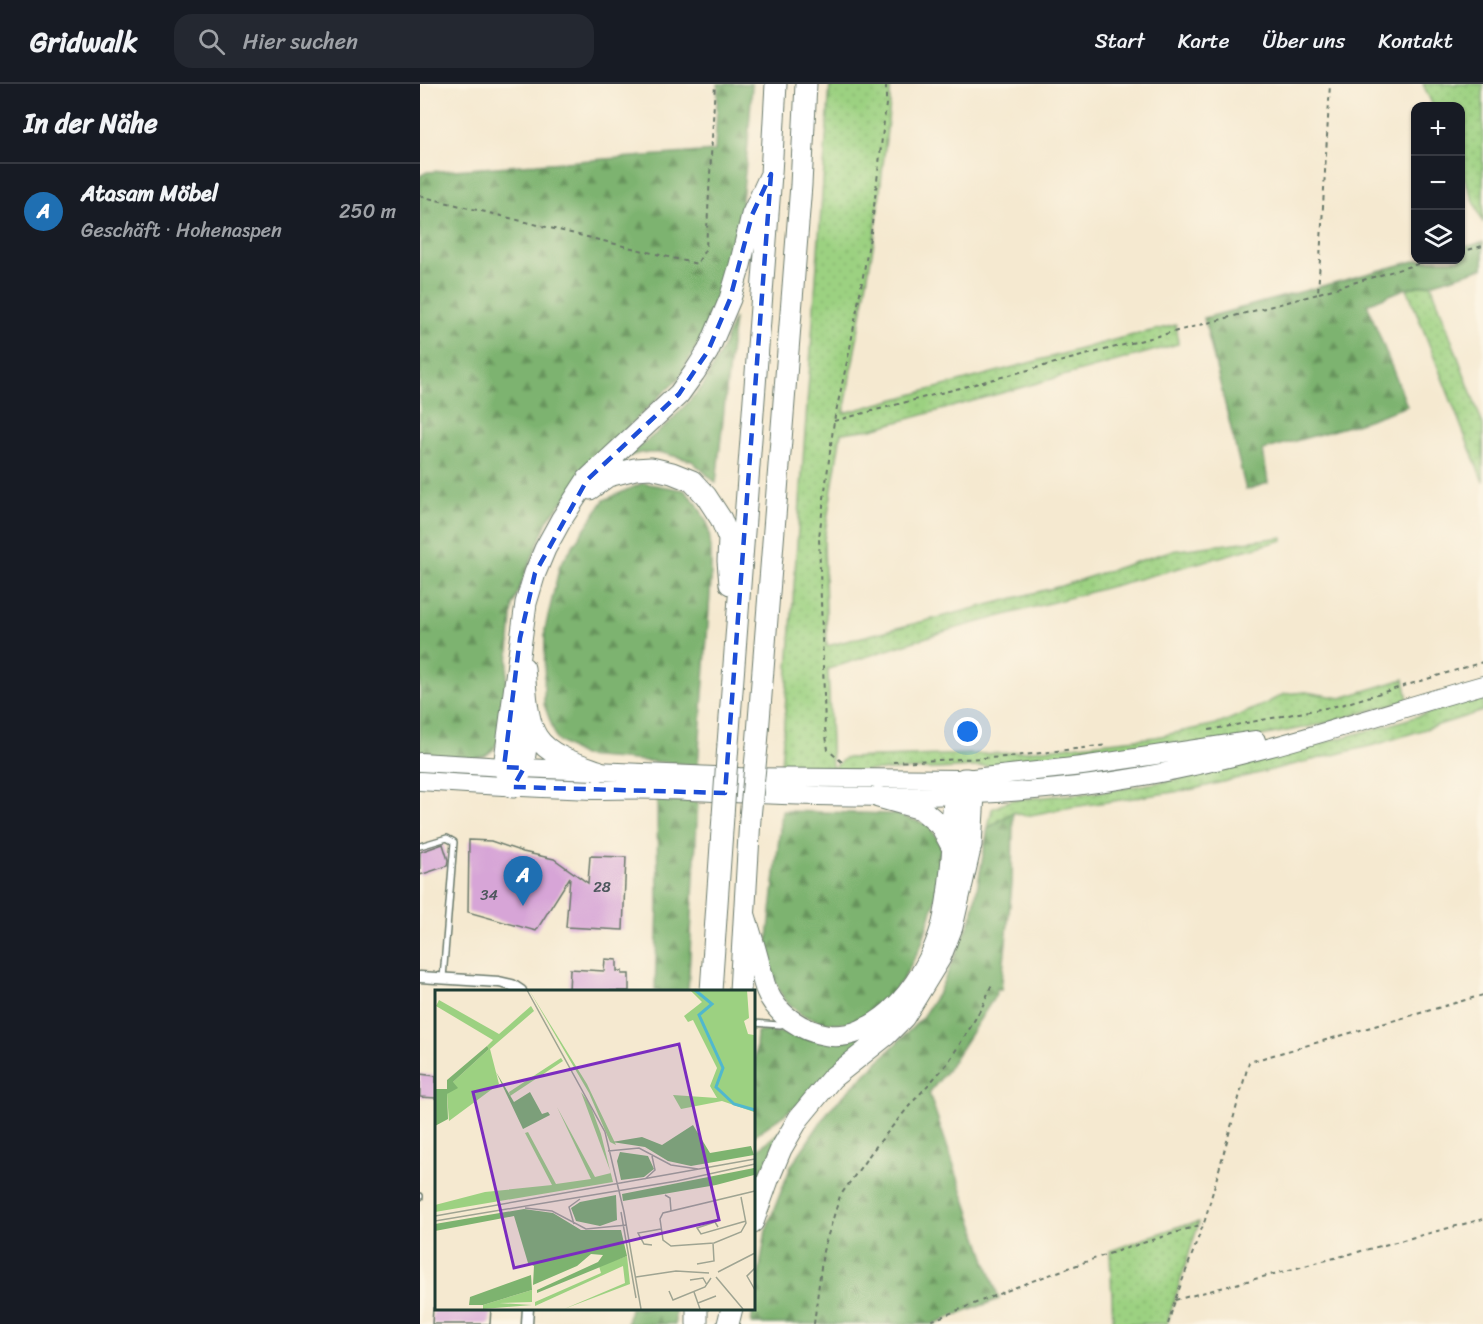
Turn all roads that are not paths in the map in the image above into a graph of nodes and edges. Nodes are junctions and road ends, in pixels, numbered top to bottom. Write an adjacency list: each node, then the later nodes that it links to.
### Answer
1 (776, 84): 3 (highway)
2 (807, 84): 17 (highway, bridge)
3 (771, 174): 4 (highway); 6 (highway)
4 (575, 499): 5 (highway); 6 (highway)
5 (520, 638): 8 (highway); 11 (highway)
6 (736, 653): 21 (highway, bridge)
7 (1483, 685): 13 (main road)
8 (530, 719): 10 (highway); 11 (highway)
9 (420, 762): 11 (main road)
10 (598, 771): 11 (main road); 13 (main road)
11 (513, 774): 12 (main road); 14 (main road)
12 (420, 781)
13 (964, 789): 14 (main road); 16 (highway); 25 (highway)
14 (878, 797): 16 (highway)
15 (420, 846): 19 (lane)
16 (953, 848): 23 (highway)
17 (745, 916): 22 (highway); 23 (highway)
18 (420, 977): 19 (street)
19 (443, 978): 20 (street)
20 (519, 990)
21 (711, 990)
22 (740, 990)
23 (793, 1022): 24 (lane)
24 (754, 1023)
25 (754, 1219)
26 (528, 1309): 29 (street)
27 (726, 1309): 30 (highway)
28 (732, 1309): 30 (highway)
29 (527, 1324)
30 (727, 1324)

